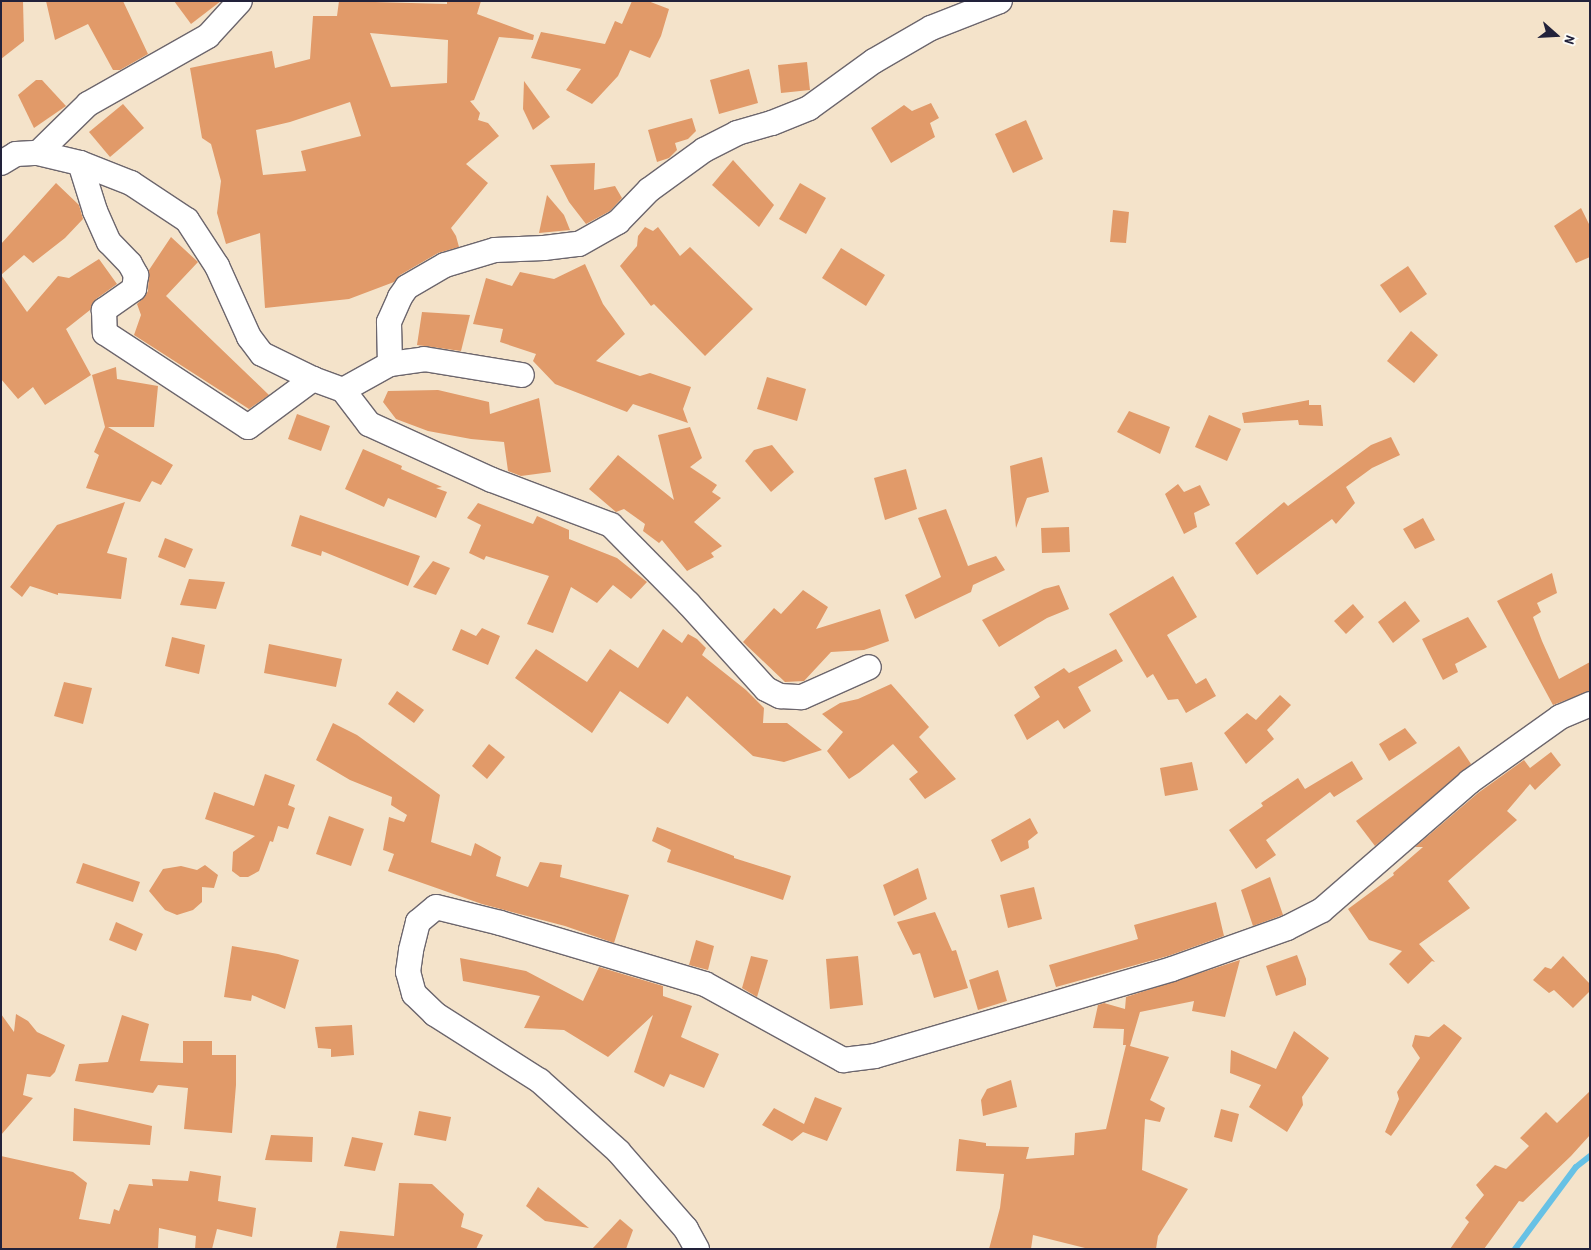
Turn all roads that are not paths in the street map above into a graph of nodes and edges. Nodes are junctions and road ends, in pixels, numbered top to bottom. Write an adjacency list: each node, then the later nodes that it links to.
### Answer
1 (240, 1): 3 (street)
2 (1000, 1): 6 (street)
3 (38, 153): 4 (street); 5 (street)
4 (1, 163)
5 (80, 163): 8 (street); 8 (street)
6 (390, 364): 7 (street); 9 (street)
7 (522, 375)
8 (313, 379): 9 (street)
9 (343, 390): 10 (street)
10 (869, 666)
11 (1590, 704): 12 (street)
12 (697, 1249)

